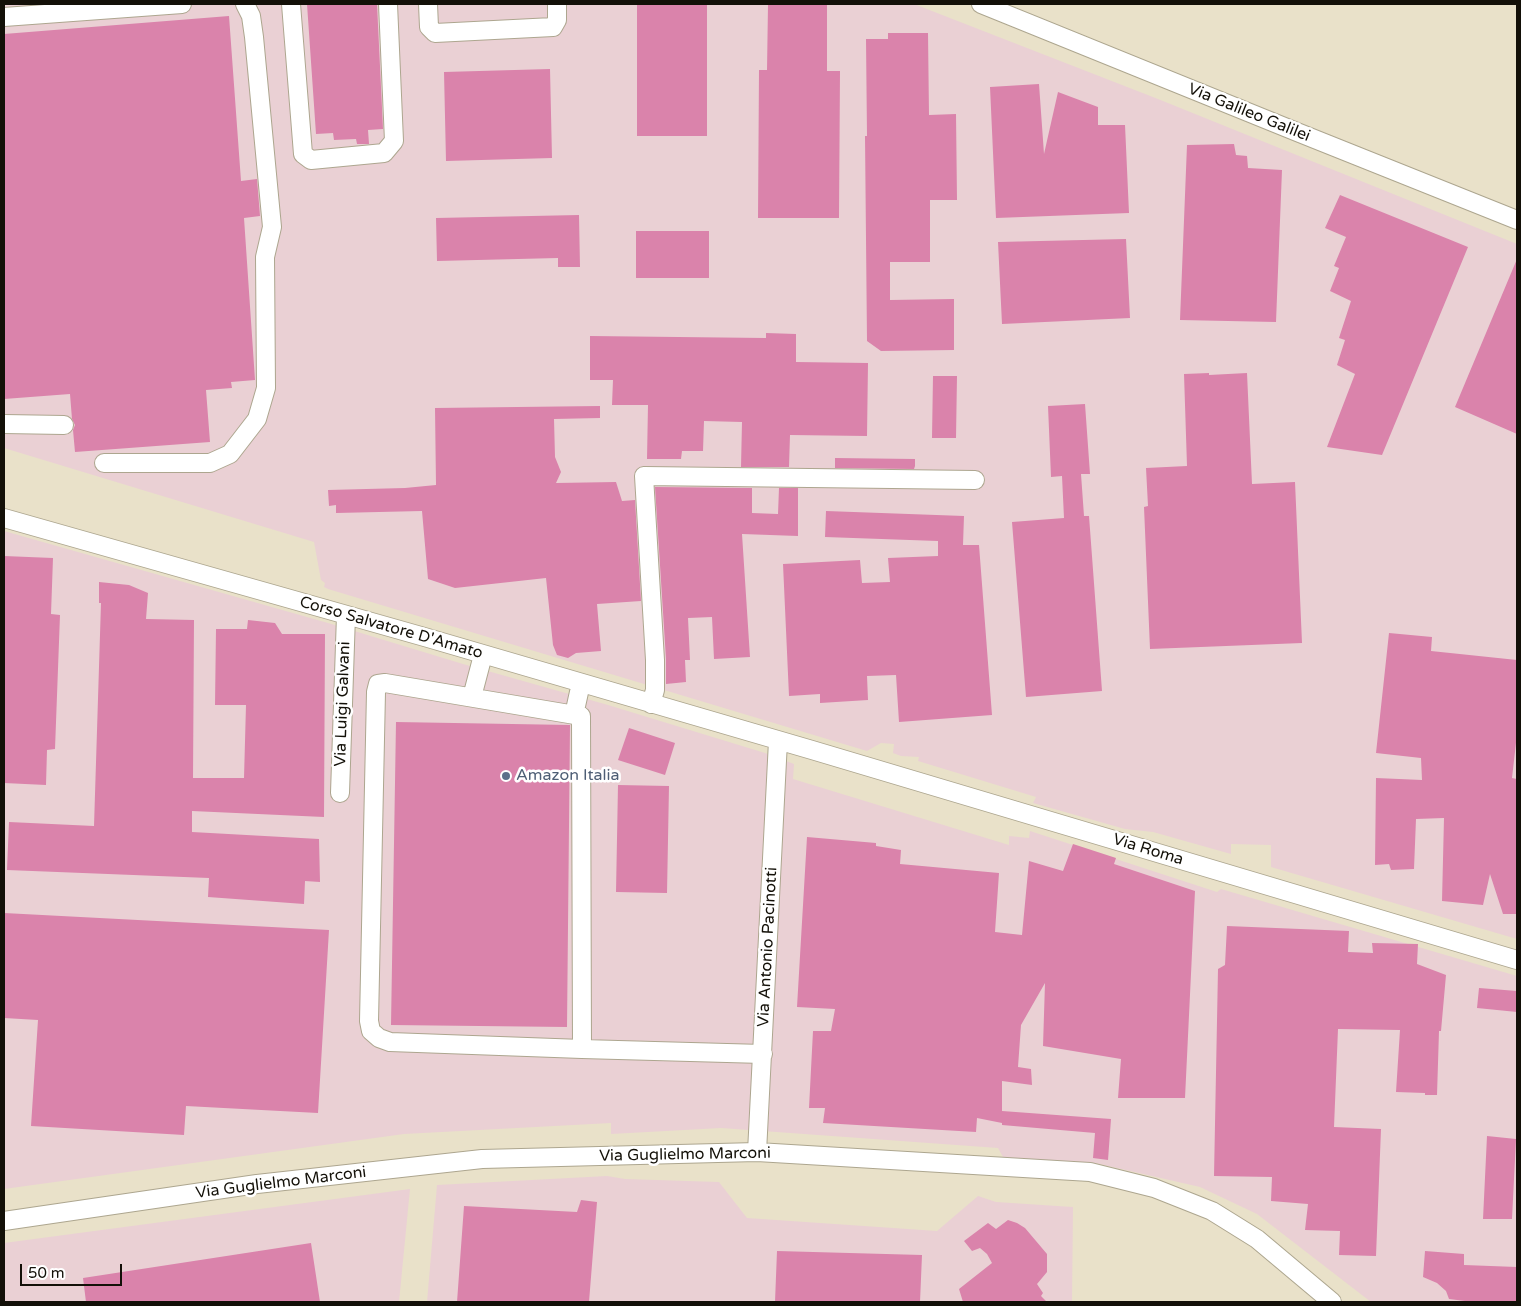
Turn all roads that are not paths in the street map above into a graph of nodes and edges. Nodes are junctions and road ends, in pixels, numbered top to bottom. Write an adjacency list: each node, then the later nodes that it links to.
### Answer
1 (182, 4): 8 (street)
2 (245, 4): 12 (street)
3 (291, 4): 4 (street)
4 (388, 4)
5 (428, 4): 6 (street)
6 (557, 4)
7 (981, 4): 9 (street, Via Galileo Galilei)
8 (4, 17)
9 (1517, 220)
10 (4, 424): 11 (street)
11 (64, 425)
12 (104, 463)
13 (974, 480): 19 (street)
14 (4, 518): 15 (street, Corso Salvatore D'Amato)
15 (346, 615): 16 (street, Corso Salvatore D'Amato); 22 (street, Via Luigi Galvani)
16 (484, 655): 17 (street, Corso Salvatore D'Amato); 18 (street)
17 (581, 683): 19 (street, Corso Salvatore D'Amato); 20 (street)
18 (472, 697): 20 (street); 24 (street)
19 (651, 704): 21 (street, Corso Salvatore D'Amato)
20 (574, 715): 24 (street)
21 (778, 741): 23 (street, Via Roma); 25 (street, Via Antonio Pacinotti)
22 (340, 793)
23 (1517, 960)
24 (582, 1048): 25 (street)
25 (763, 1054): 26 (street, Via Antonio Pacinotti)
26 (756, 1152): 27 (street, Via Guglielmo Marconi); 28 (street, Via Guglielmo Marconi)
27 (4, 1221)
28 (1332, 1302)

